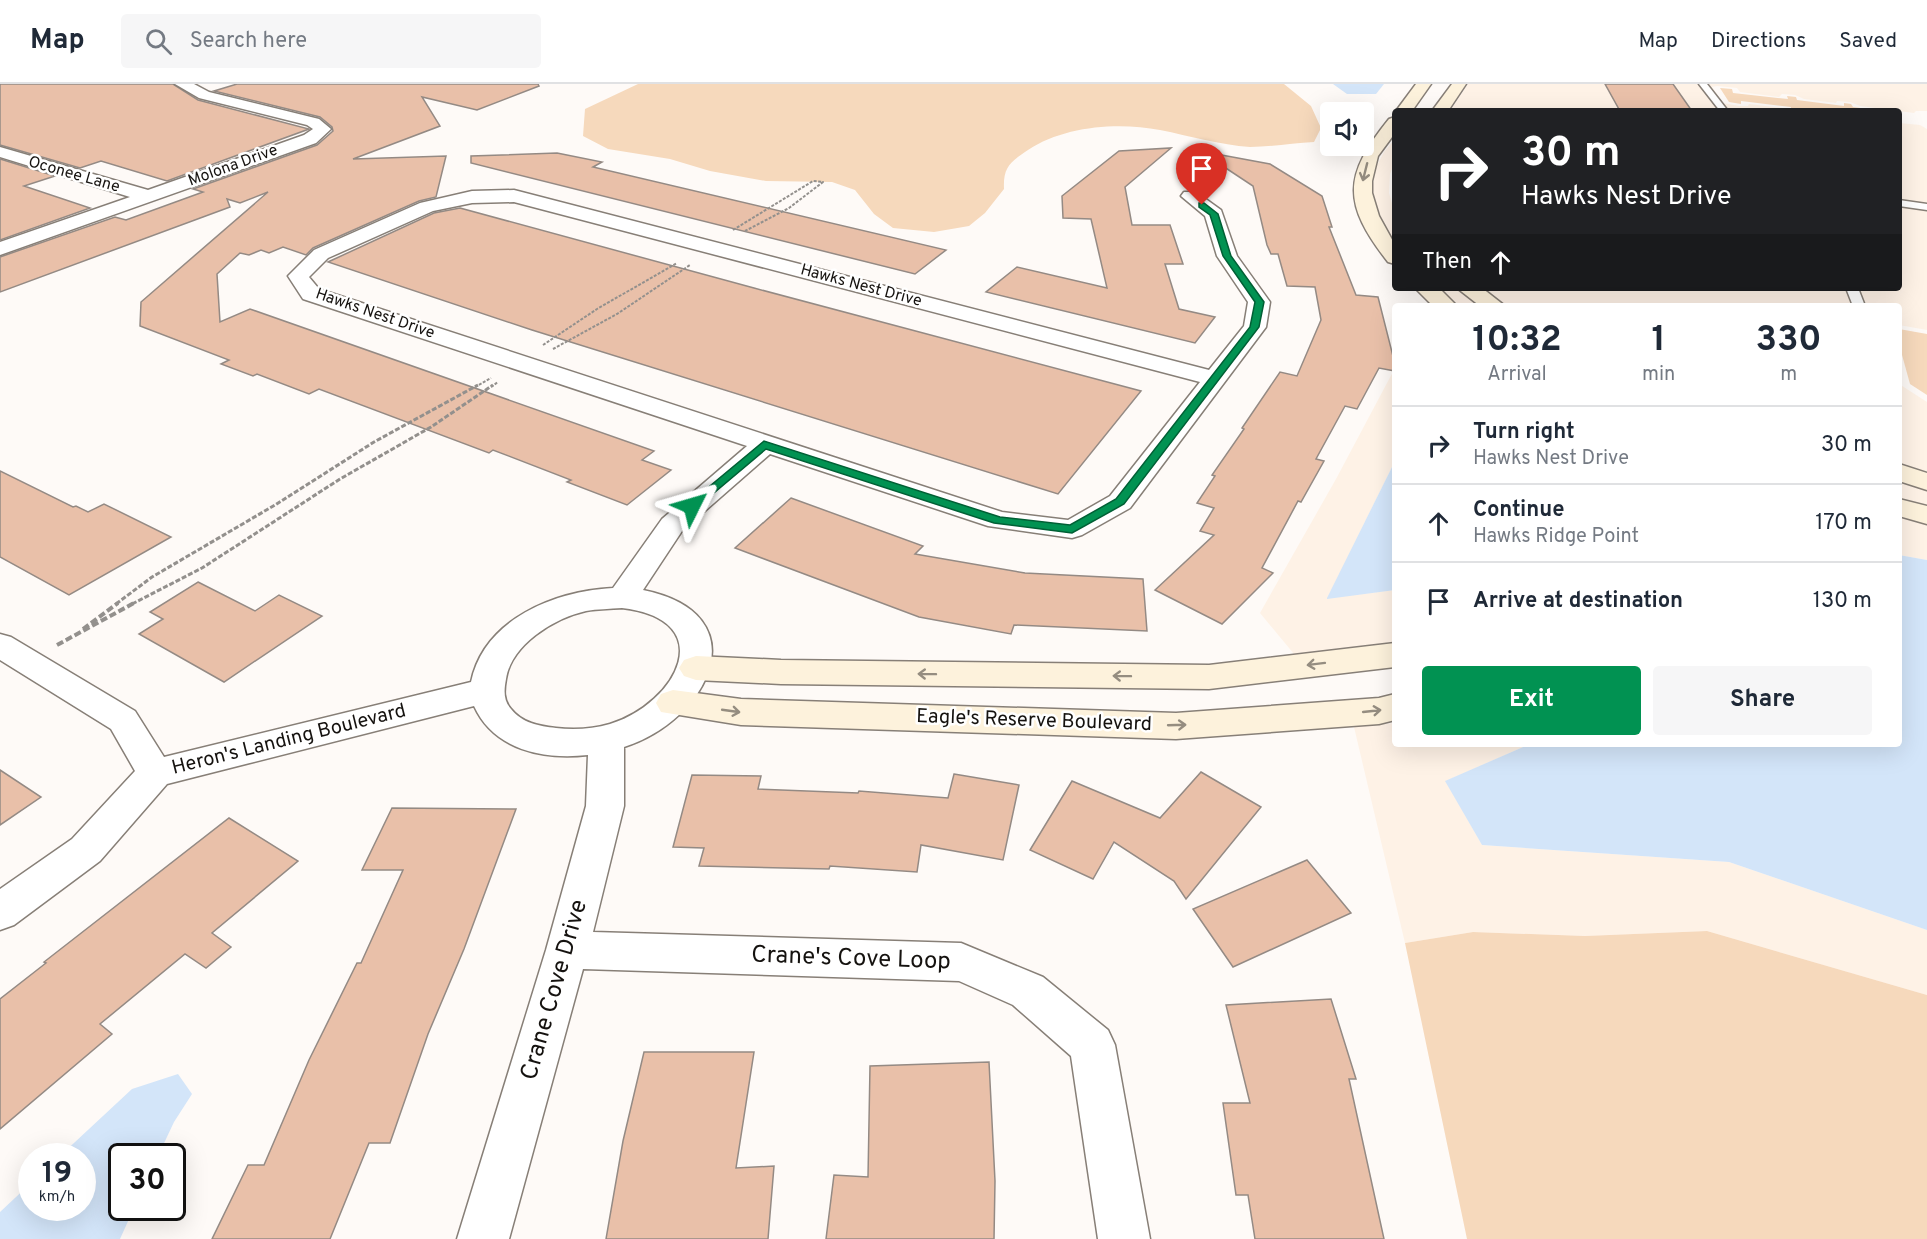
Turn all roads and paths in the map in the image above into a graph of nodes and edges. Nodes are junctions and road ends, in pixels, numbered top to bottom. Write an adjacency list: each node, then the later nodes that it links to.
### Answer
1 (182, 84): 12 (street, Molona Drive)
2 (1424, 84): 5 (street)
3 (1459, 84): 6 (street)
4 (1703, 84): 7 (lane)
5 (1406, 108)
6 (1442, 108)
7 (1722, 108)
8 (1392, 126): 18 (street, one-way to 18)
9 (0, 152): 10 (street, Oconee Lane)
10 (18, 158): 11 (street); 12 (street, Oconee Lane)
11 (0, 164)
12 (148, 196): 17 (street, Molona Drive)
13 (1190, 196): 24 (street)
14 (1902, 203): 15 (lane)
15 (1927, 207)
16 (712, 247): 16 (path); 23 (path); 23 (path); 23 (street, Hawks Nest Drive); 24 (street, Hawks Nest Drive)
17 (0, 249)
18 (1392, 254)
19 (1429, 291): 21 (street)
20 (1472, 291): 22 (street)
21 (1443, 303)
22 (1490, 303)
23 (520, 364): 23 (path); 25 (street, Hawks Nest Drive)
24 (1215, 379): 25 (street, Hawks Nest Drive)
25 (764, 445): 30 (street)
26 (1902, 473): 27 (street)
27 (1927, 482)
28 (1902, 508): 29 (street)
29 (1927, 515)
30 (622, 598): 33 (street); 34 (street)
31 (0, 645): 38 (street)
32 (1392, 655): 33 (street, one-way to 33)
33 (696, 668): 35 (street)
34 (486, 691): 37 (street); 38 (street, Heron's Landing Boulevard)
35 (673, 703): 36 (street, Eagle's Reserve Boulevard, one-way to 36); 37 (street)
36 (1392, 708)
37 (606, 739): 40 (street, Crane Cove Drive)
38 (155, 773): 39 (street, Heron's Landing Boulevard)
39 (0, 912)
40 (567, 950): 41 (street, Crane Cove Drive); 42 (street, Crane's Cove Loop)
41 (483, 1239)
42 (1124, 1239)

